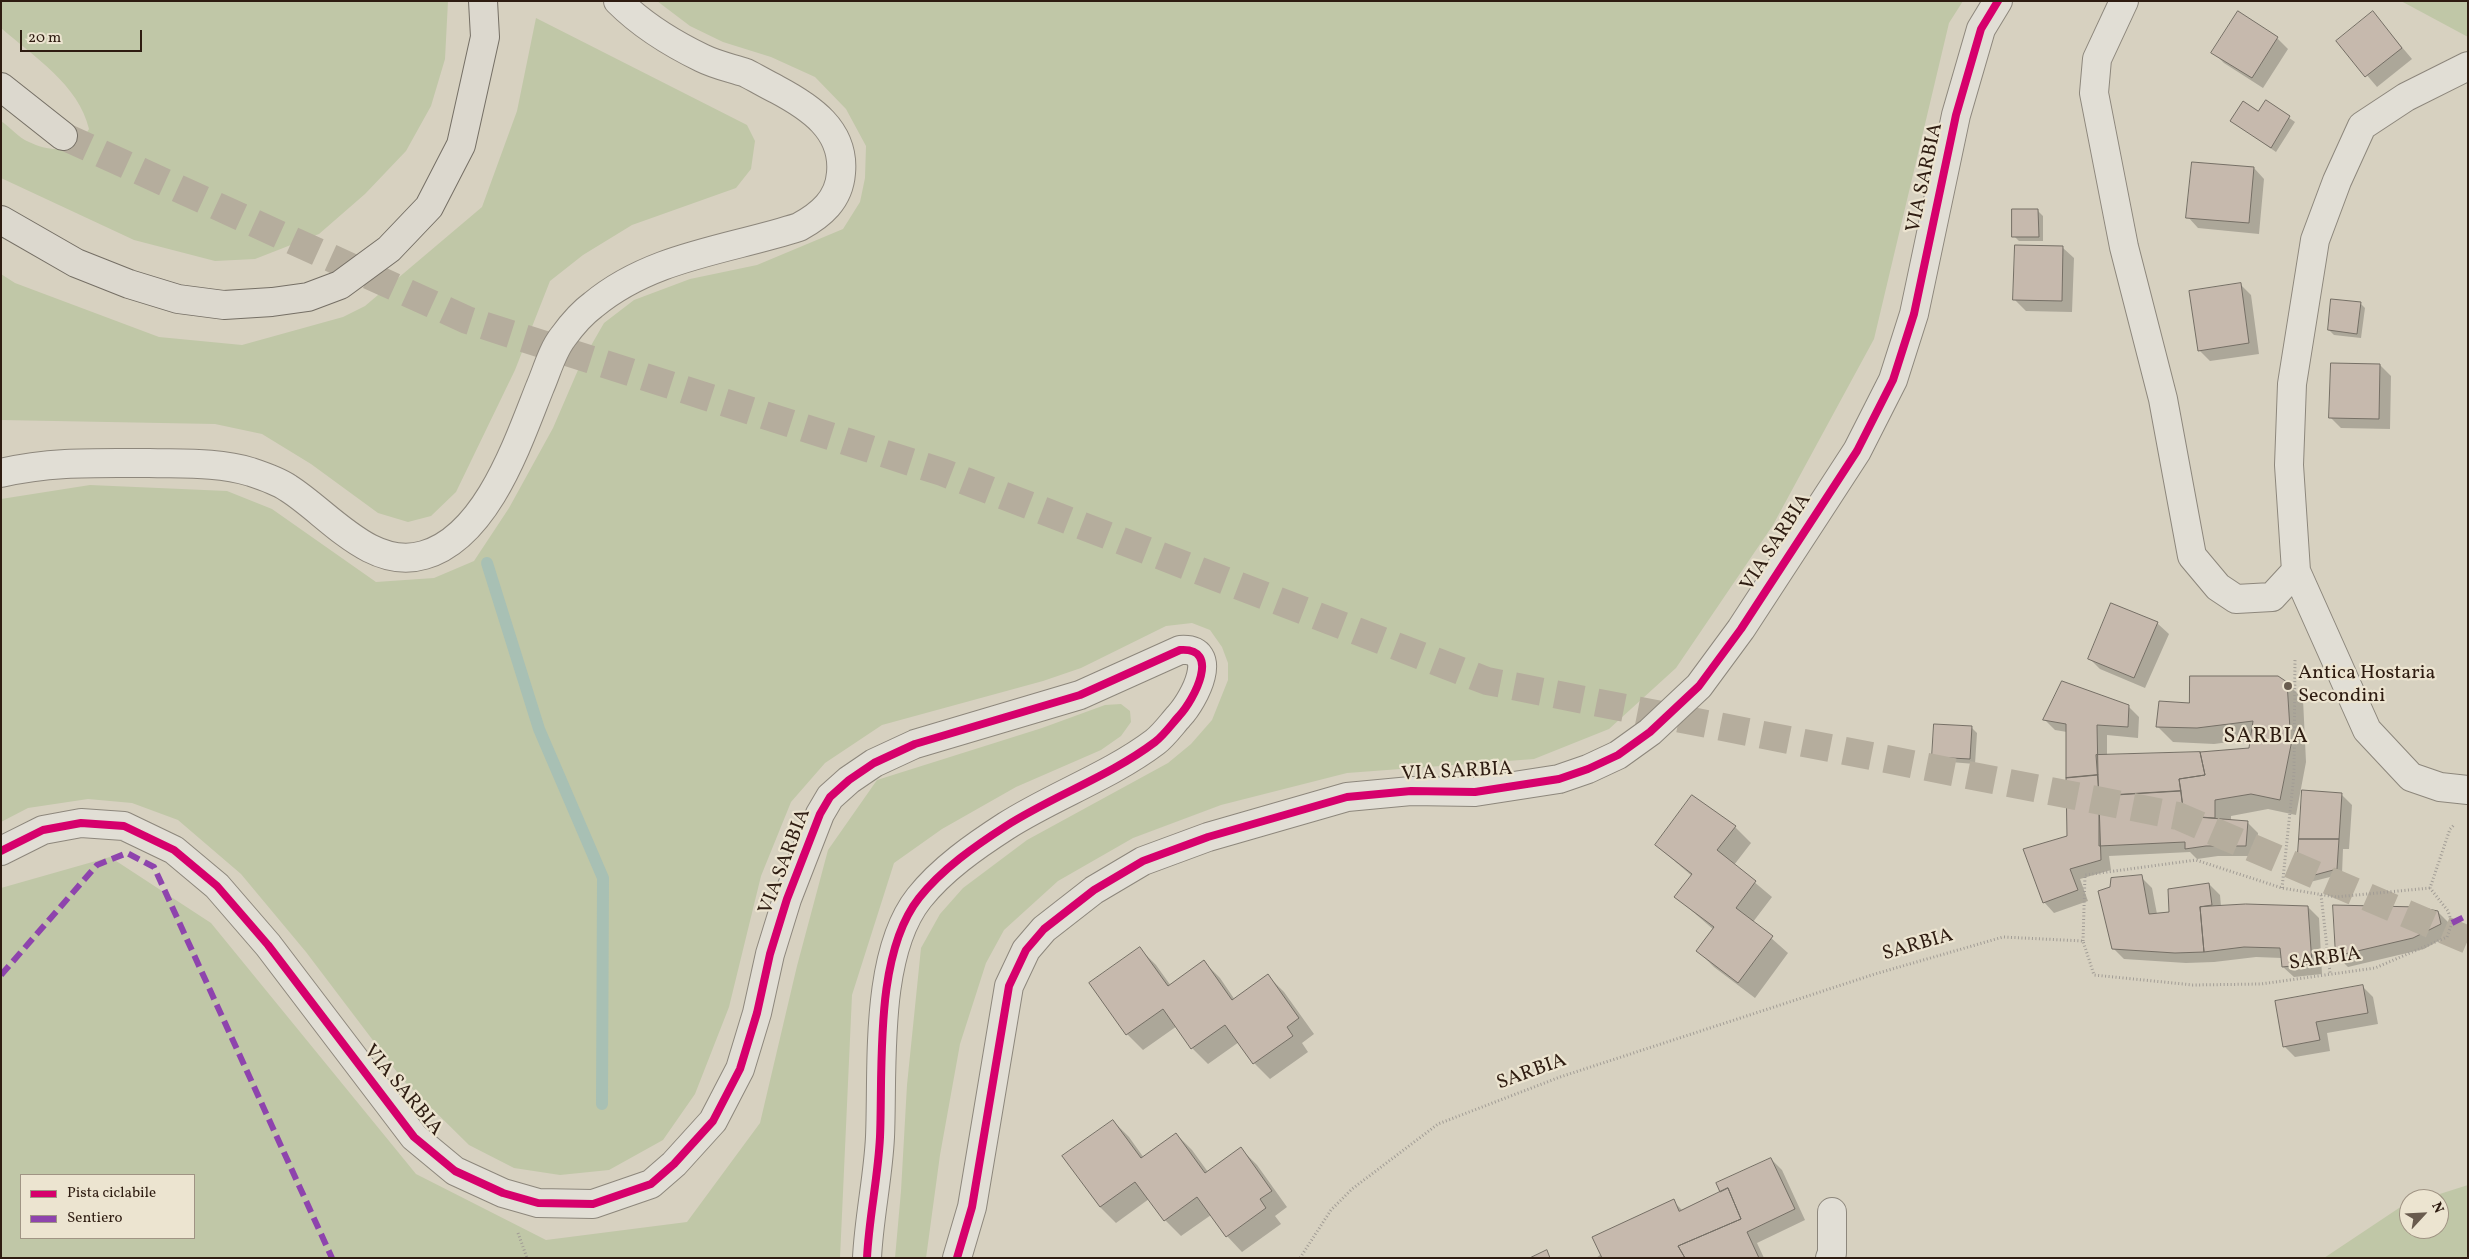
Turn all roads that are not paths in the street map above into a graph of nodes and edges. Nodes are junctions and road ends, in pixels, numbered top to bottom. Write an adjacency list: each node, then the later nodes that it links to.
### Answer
1 (483, 1): 8 (highway)
2 (618, 1): 9 (street)
3 (1998, 1): 15 (street, VIA SARBIA)
4 (2124, 1): 10 (street)
5 (2468, 66): 10 (street)
6 (1, 87): 7 (highway)
7 (64, 136)
8 (1, 220)
9 (1, 472)
10 (2296, 571): 11 (street)
11 (2468, 790)
12 (1, 850): 14 (street, VIA SARBIA)
13 (1832, 1212): 16 (street)
14 (867, 1258)
15 (957, 1258)
16 (1830, 1258)

